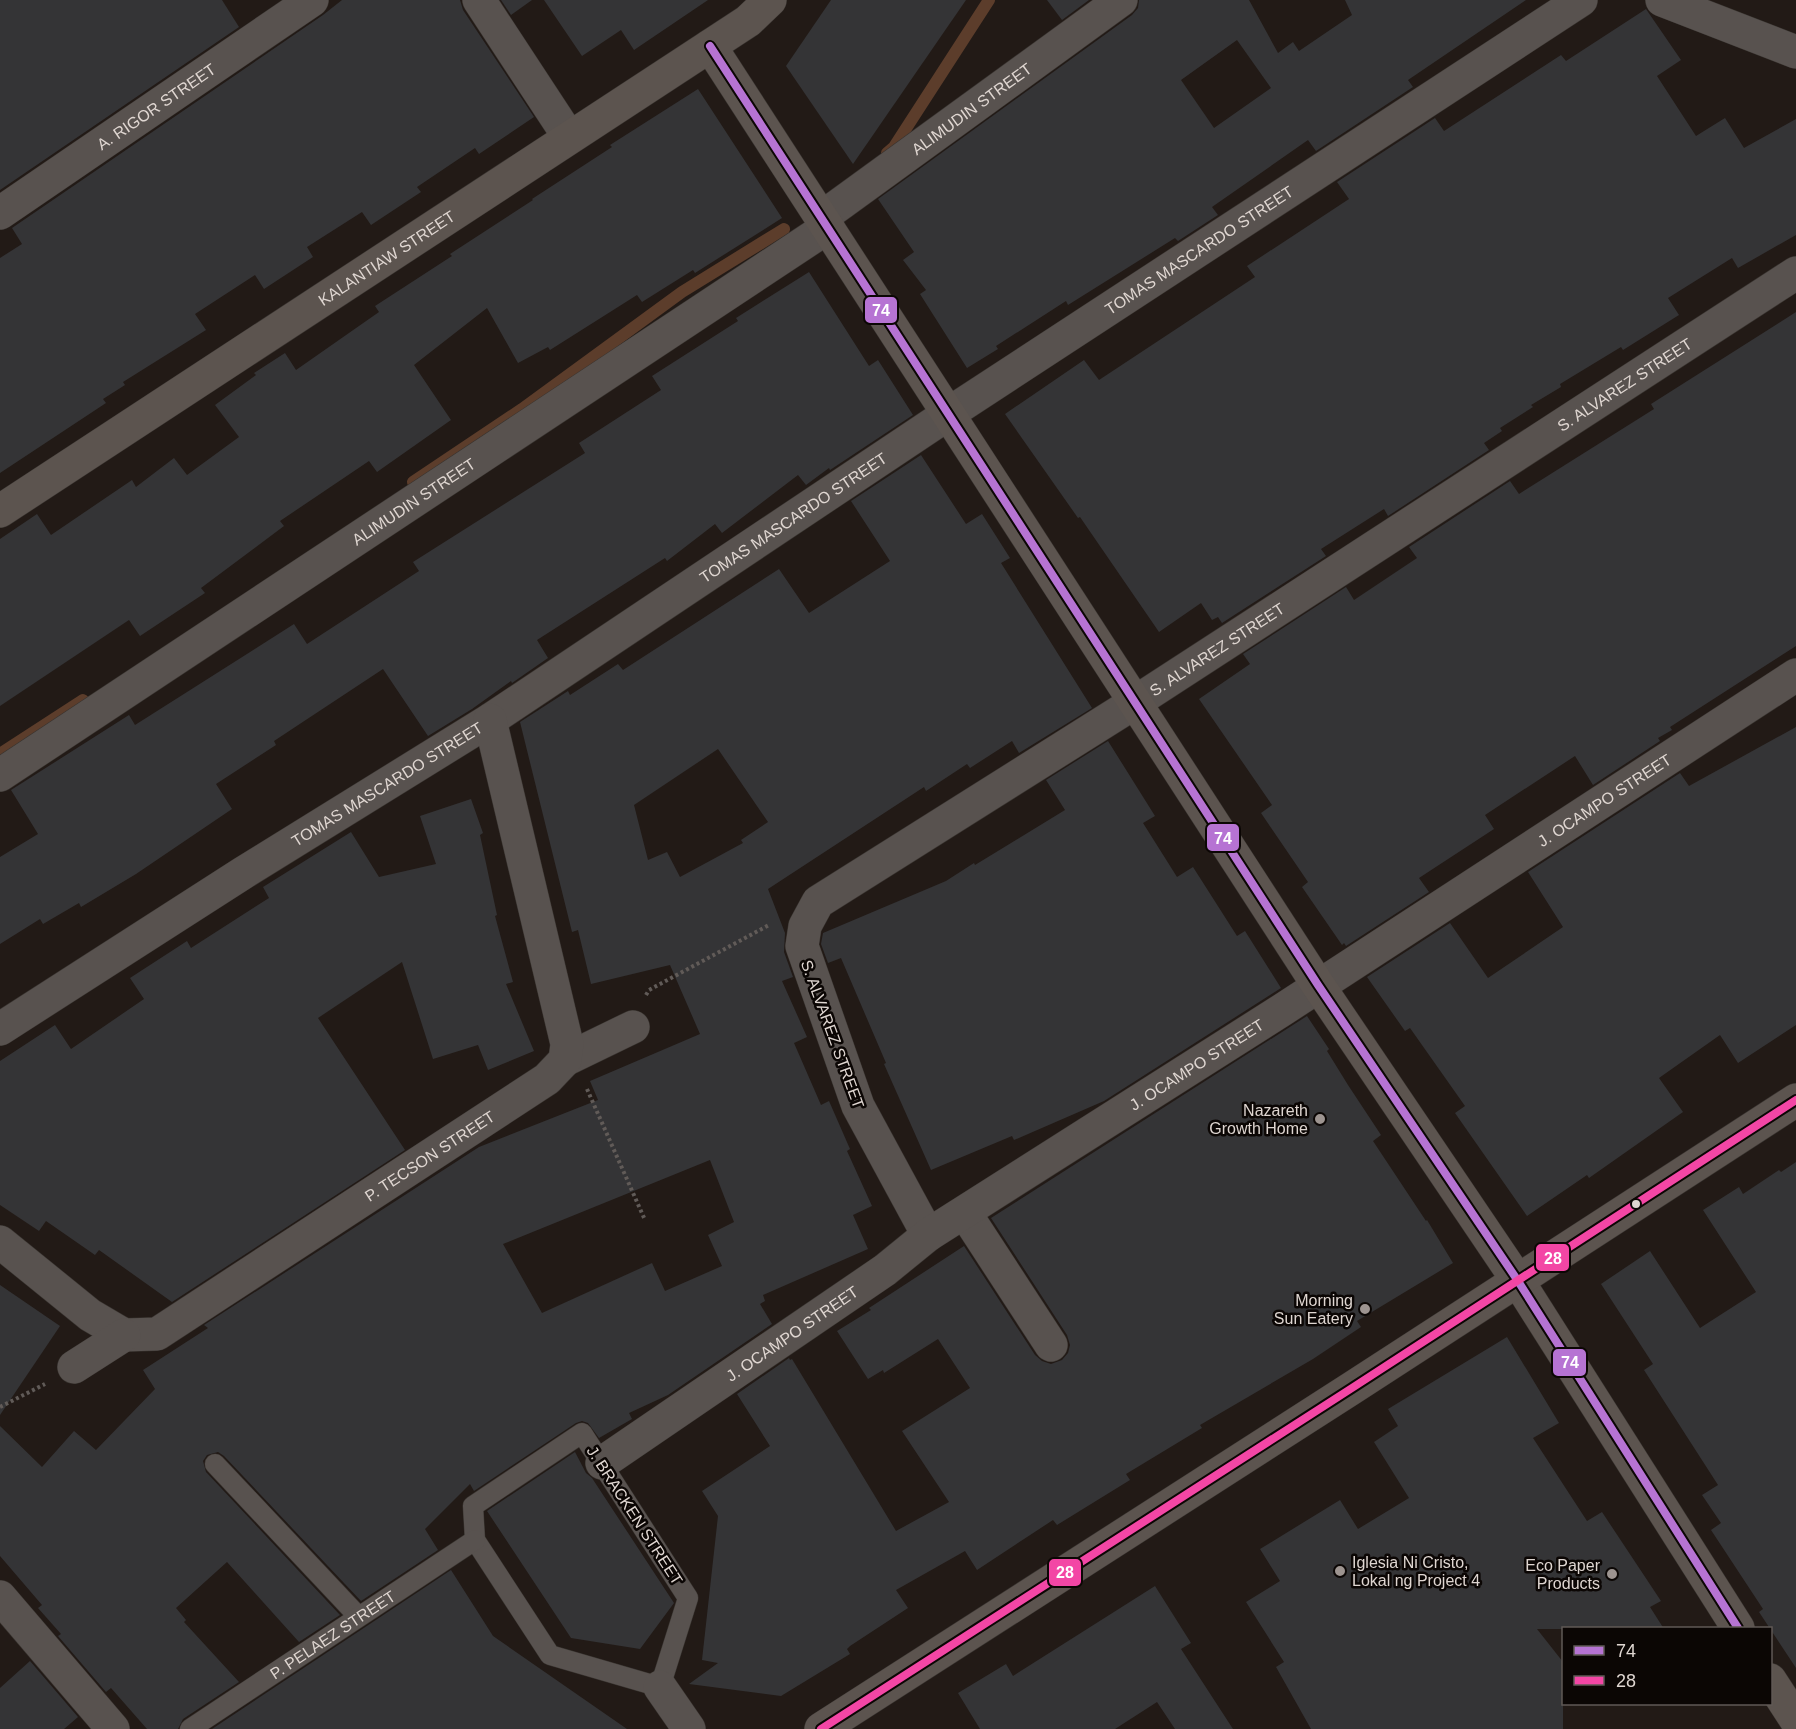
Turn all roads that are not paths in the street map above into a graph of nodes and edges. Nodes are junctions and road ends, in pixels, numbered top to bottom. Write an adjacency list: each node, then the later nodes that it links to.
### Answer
1 (312, 0): 11 (street, A. RIGOR STREET)
2 (479, 0): 10 (street)
3 (770, 0): 8 (street, KALANTIAW STREET)
4 (1120, 0): 12 (street, ALIMUDIN STREET)
5 (1581, 0): 7 (street, TOMAS MASCARDO STREET)
6 (1662, 0): 9 (street)
7 (1544, 10): 14 (street, TOMAS MASCARDO STREET)
8 (710, 46): 10 (street, KALANTIAW STREET); 12 (street)
9 (1796, 52)
10 (569, 137): 15 (street, KALANTIAW STREET)
11 (0, 213)
12 (824, 223): 14 (street); 19 (street, ALIMUDIN STREET)
13 (1796, 273): 17 (street, S. ALVAREZ STREET)
14 (948, 414): 17 (street); 18 (street, TOMAS MASCARDO STREET)
15 (1, 508)
16 (1796, 675): 20 (street, J. OCAMPO STREET)
17 (1134, 703): 20 (street); 26 (street, S. ALVAREZ STREET)
18 (490, 720): 22 (street, TOMAS MASCARDO STREET); 23 (street)
19 (0, 775)
20 (1318, 985): 25 (street, J. OCAMPO STREET); 28 (street)
21 (633, 1027): 23 (street, P. TECSON STREET)
22 (0, 1029)
23 (565, 1060): 29 (street, P. TECSON STREET)
24 (1796, 1100): 28 (street)
25 (965, 1213): 26 (street, J. OCAMPO STREET); 30 (street)
26 (928, 1235): 32 (street, J. OCAMPO STREET)
27 (0, 1242): 29 (street)
28 (1518, 1281): 37 (street); 44 (street)
29 (124, 1335): 31 (street)
30 (1051, 1345)
31 (74, 1367)
32 (602, 1462): 34 (lane, J. BRACKEN STREET); 39 (lane, J. BRACKEN STREET)
33 (215, 1464): 36 (lane)
34 (475, 1540): 36 (lane, P. PELAEZ STREET); 39 (lane, J. BRACKEN STREET)
35 (0, 1597): 41 (street)
36 (357, 1616): 42 (lane, P. PELAEZ STREET)
37 (1737, 1627)
38 (1772, 1683): 40 (street)
39 (660, 1687): 43 (street)
40 (1796, 1720)
41 (113, 1729)
42 (190, 1729)
43 (689, 1729)
44 (821, 1729)

